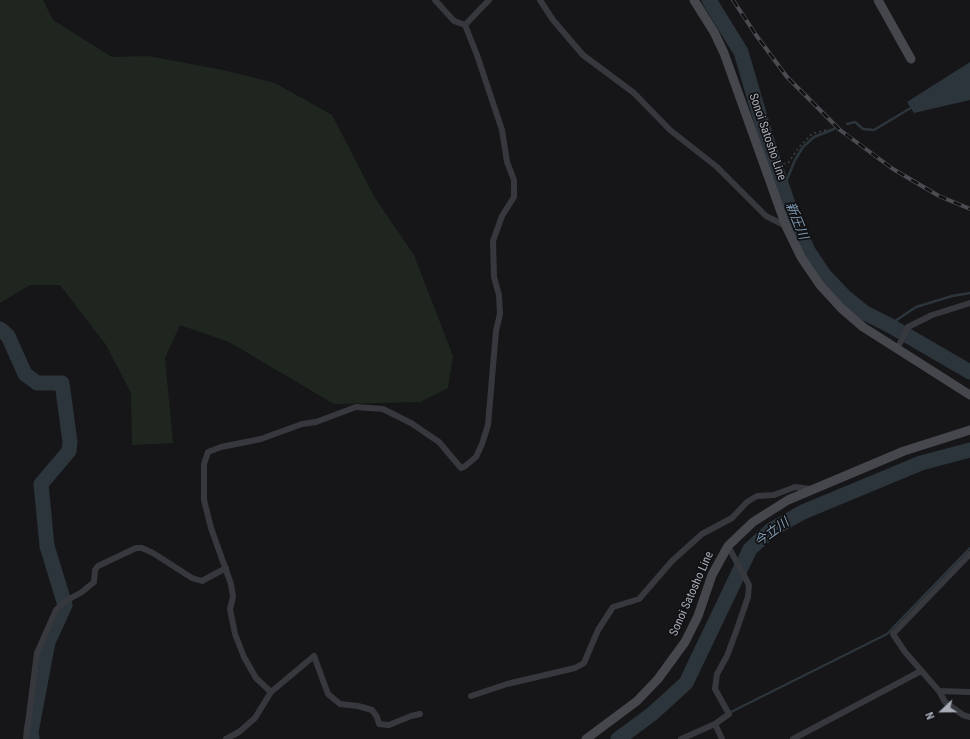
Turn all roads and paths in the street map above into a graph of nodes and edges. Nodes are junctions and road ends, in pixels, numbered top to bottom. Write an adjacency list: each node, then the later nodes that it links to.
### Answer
1 (435, 0): 6 (street)
2 (489, 0): 6 (street)
3 (540, 0): 10 (street)
4 (694, 0): 10 (main road, Sonoi Satosho Line)
5 (878, 0): 7 (main road)
6 (465, 25): 18 (street)
7 (911, 59)
8 (829, 129): 9 (path)
9 (780, 166)
10 (786, 226): 12 (main road, Sonoi Satosho Line)
11 (970, 303): 12 (street)
12 (897, 347): 13 (main road, Sonoi Satosho Line)
13 (970, 395)
14 (970, 430): 15 (main road, Sonoi Satosho Line)
15 (813, 490): 16 (main road, Sonoi Satosho Line); 23 (street)
16 (728, 546): 26 (street); 29 (main road, Sonoi Satosho Line)
17 (970, 554): 19 (street)
18 (226, 568): 21 (street); 27 (street)
19 (921, 671): 20 (street); 32 (street)
20 (938, 691): 22 (street); 25 (street)
21 (271, 692): 24 (street); 28 (street)
22 (970, 692)
23 (471, 696)
24 (420, 714)
25 (970, 718)
26 (715, 724): 30 (street); 31 (street)
27 (26, 739)
28 (226, 739)
29 (586, 739)
30 (681, 739)
31 (722, 739)
32 (793, 739)

